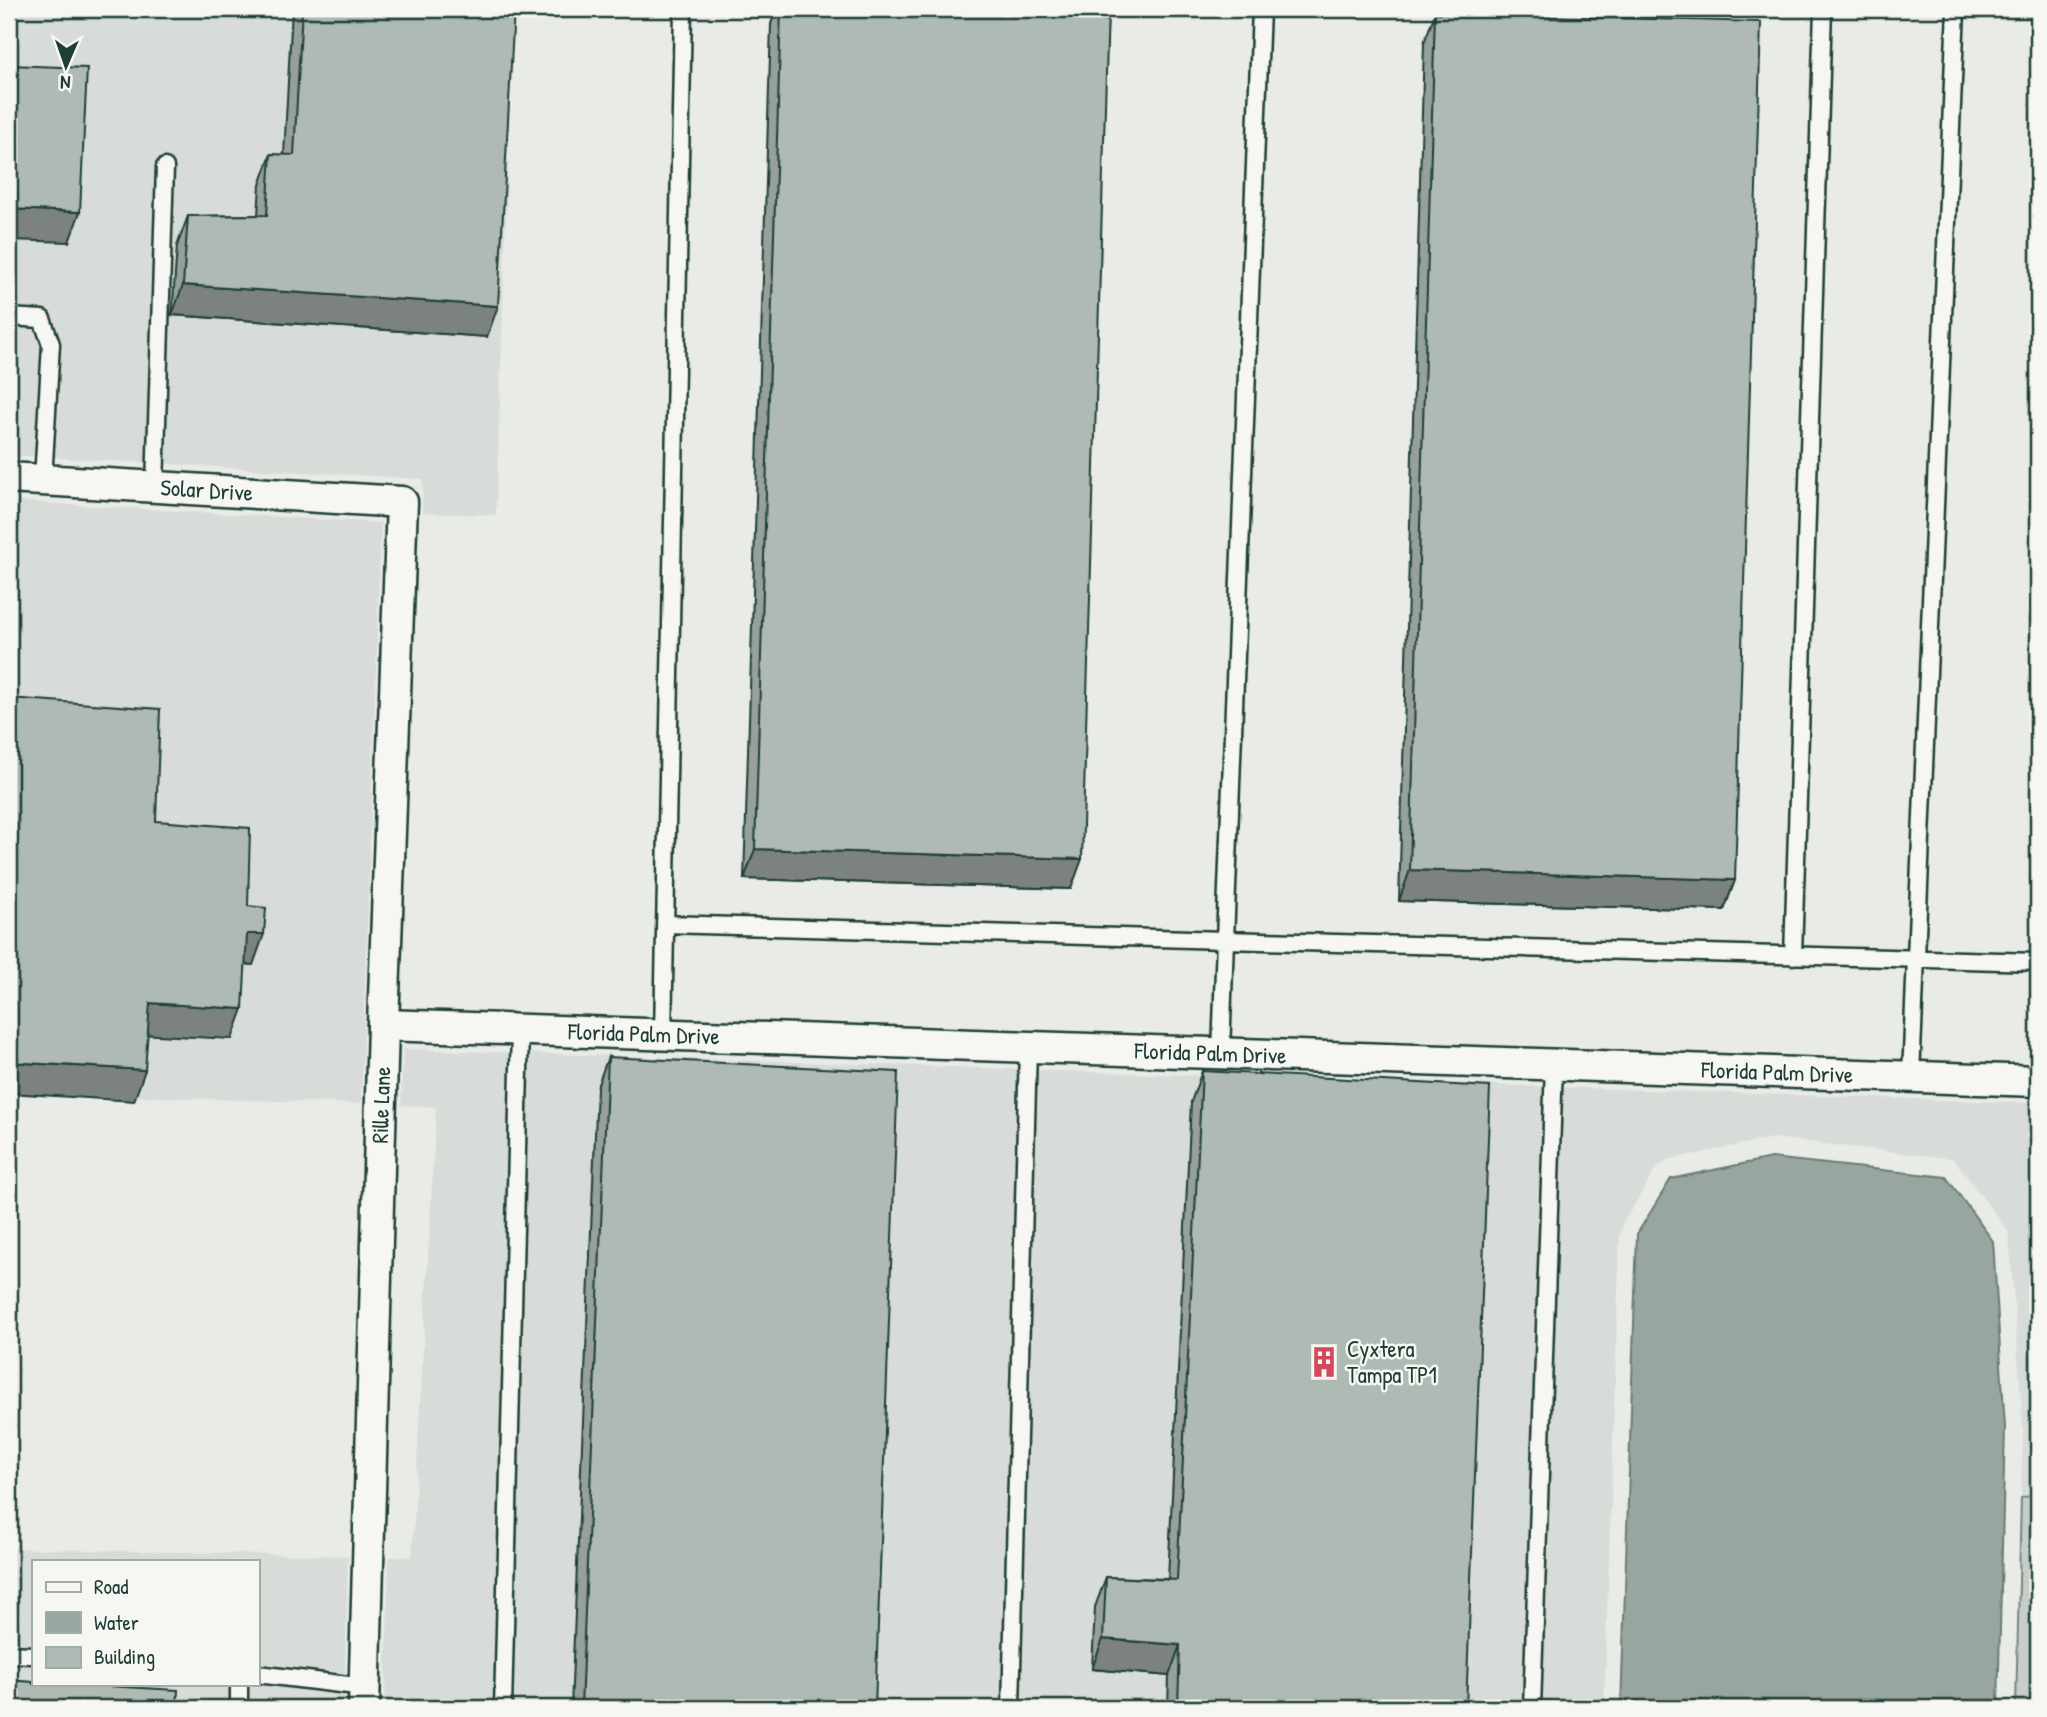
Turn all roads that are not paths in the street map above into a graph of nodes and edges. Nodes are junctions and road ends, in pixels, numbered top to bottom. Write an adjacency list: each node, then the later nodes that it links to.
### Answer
1 (683, 9): 11 (lane)
2 (1261, 9): 12 (lane)
3 (1823, 9): 13 (lane)
4 (1956, 9): 14 (lane)
5 (164, 167): 9 (lane)
6 (9, 317): 8 (lane)
7 (9, 478): 8 (street, Solar Drive)
8 (43, 480): 9 (street, Solar Drive)
9 (155, 487): 10 (street, Solar Drive)
10 (402, 502): 16 (street, Rille Lane)
11 (665, 923): 12 (lane); 18 (lane)
12 (1225, 940): 13 (lane); 20 (lane)
13 (1793, 956): 14 (lane)
14 (1915, 959): 15 (lane); 22 (lane)
15 (2038, 962)
16 (383, 1025): 17 (street, Florida Palm Drive); 28 (street, Rille Lane)
17 (520, 1030): 18 (street, Florida Palm Drive); 30 (lane)
18 (663, 1034): 19 (street, Florida Palm Drive)
19 (1028, 1047): 20 (street, Florida Palm Drive); 31 (lane)
20 (1221, 1053): 21 (street, Florida Palm Drive)
21 (1554, 1064): 22 (street, Florida Palm Drive); 32 (lane)
22 (1911, 1076): 23 (street, Florida Palm Drive)
23 (2038, 1081)
24 (9, 1654): 25 (lane)
25 (32, 1655)
26 (259, 1674): 28 (lane)
27 (239, 1686): 29 (lane)
28 (364, 1698)
29 (239, 1708)
30 (503, 1708)
31 (1011, 1708)
32 (1532, 1708)

